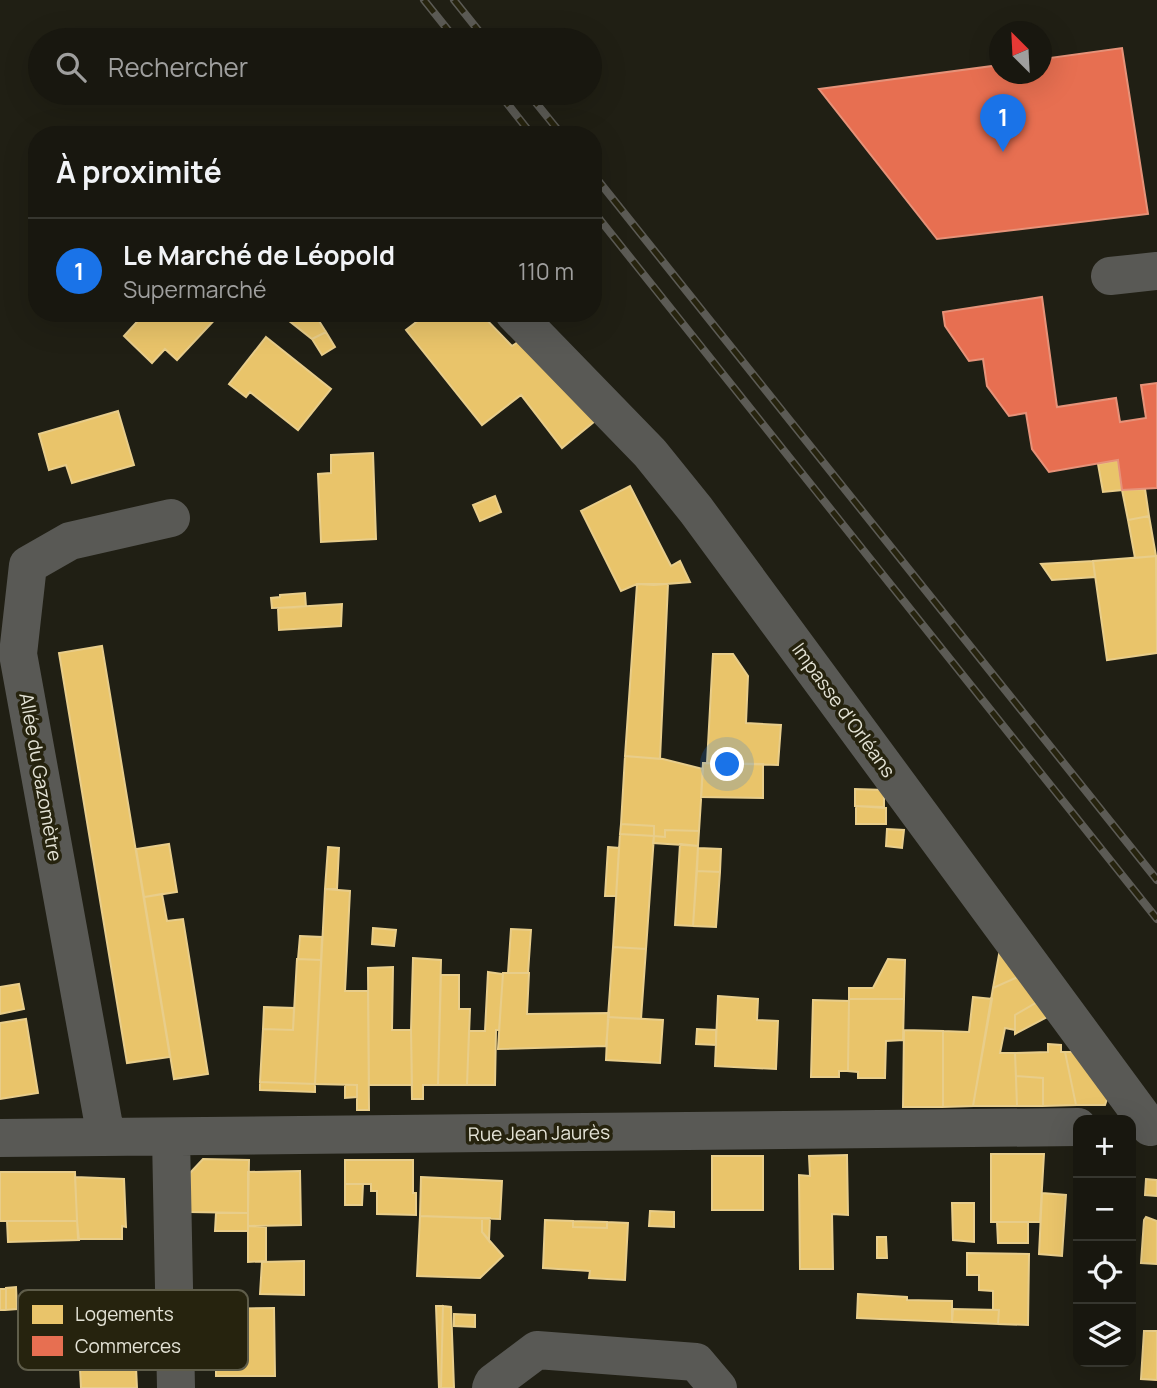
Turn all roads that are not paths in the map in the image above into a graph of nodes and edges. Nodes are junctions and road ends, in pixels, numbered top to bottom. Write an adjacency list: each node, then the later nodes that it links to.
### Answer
1 (1157, 271): 2 (street)
2 (1110, 276)
3 (523, 322): 5 (street, Impasse d'Orléans)
4 (171, 518): 7 (street, Allée du Gazomètre)
5 (1146, 1127)
6 (1073, 1128): 8 (street, Rue Jean Jaurès)
7 (106, 1137): 8 (street, Rue Jean Jaurès); 9 (street, Rue Jean Jaurès)
8 (171, 1137): 10 (street)
9 (0, 1138)
10 (174, 1290)
11 (176, 1370): 12 (street)
12 (176, 1388)
13 (491, 1388): 14 (street)
14 (718, 1388)

